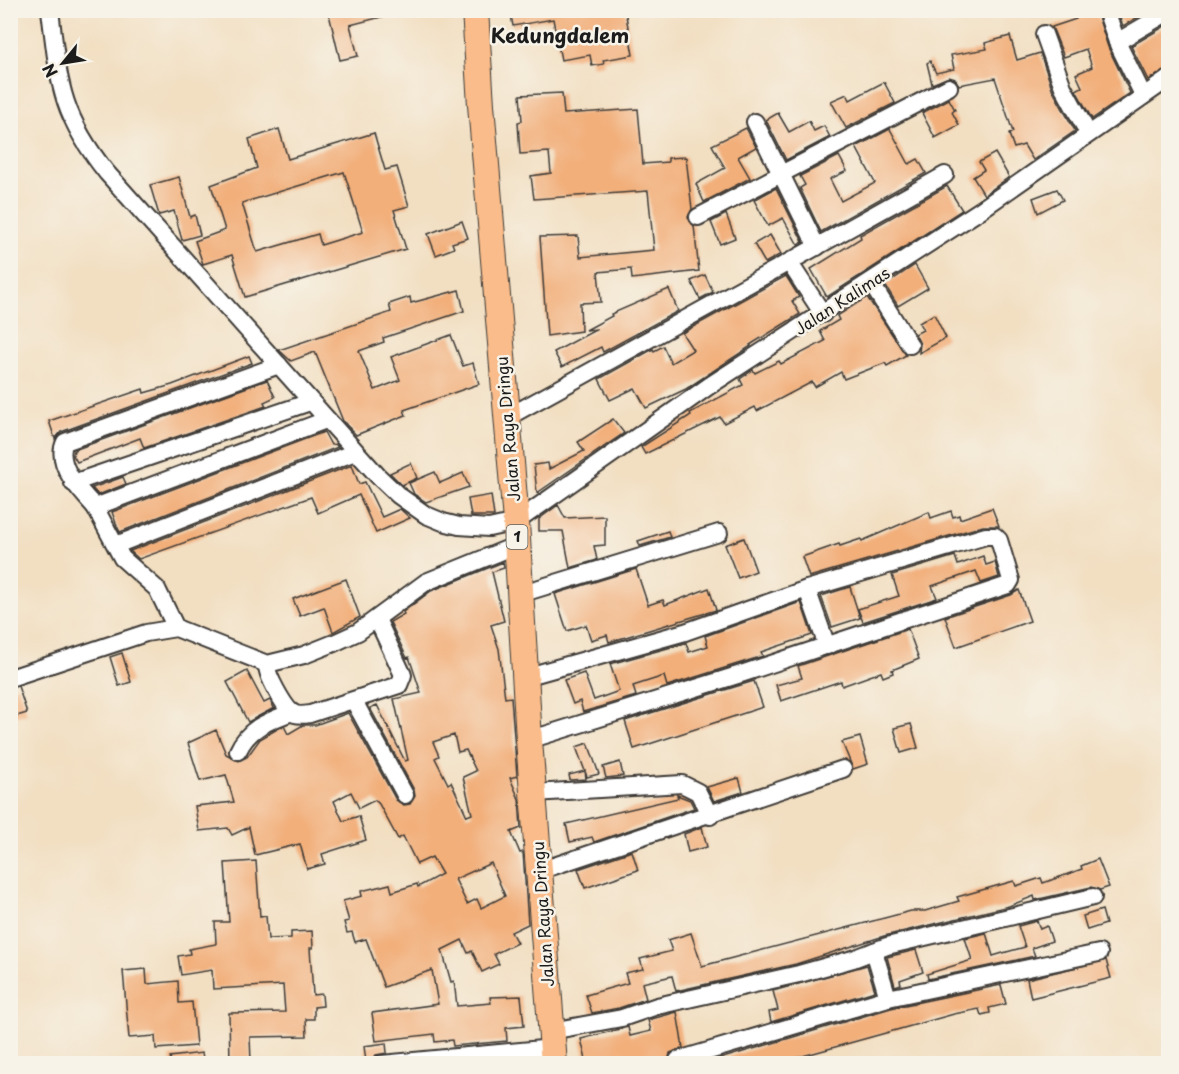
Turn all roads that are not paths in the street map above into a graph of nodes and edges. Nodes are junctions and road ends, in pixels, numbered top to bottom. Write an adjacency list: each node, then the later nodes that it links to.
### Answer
1 (50, 10): 20 (street)
2 (475, 10): 22 (highway, Jalan Raya Dringu / 1)
3 (1106, 10): 6 (street)
4 (1168, 12): 6 (street)
5 (1044, 34): 11 (street)
6 (1117, 42): 9 (street)
7 (1168, 79): 9 (street, Jalan Kalimas)
8 (949, 87): 12 (street)
9 (1143, 95): 11 (street, Jalan Kalimas)
10 (755, 122): 12 (street)
11 (1088, 133): 17 (street, Jalan Kalimas)
12 (781, 174): 14 (street); 15 (street)
13 (945, 175): 15 (street)
14 (698, 217)
15 (817, 247): 16 (street)
16 (789, 262): 18 (street); 22 (street)
17 (872, 283): 18 (street, Jalan Kalimas); 19 (street)
18 (823, 314): 28 (street, Jalan Kalimas)
19 (910, 345)
20 (279, 365): 21 (street); 25 (street)
21 (310, 402): 23 (street); 25 (street)
22 (506, 418): 28 (highway, Jalan Raya Dringu / 1)
23 (326, 420): 24 (street); 26 (street)
24 (355, 453): 28 (street); 29 (street)
25 (73, 483): 26 (street)
26 (94, 507): 29 (street)
27 (719, 533): 31 (street)
28 (517, 534): 31 (highway, Jalan Raya Dringu / 1); 32 (street)
29 (116, 545): 33 (street)
30 (807, 589): 34 (street); 34 (street); 36 (street)
31 (520, 594): 36 (highway, Jalan Raya Dringu / 1)
32 (377, 619): 35 (street); 38 (street)
33 (176, 628): 35 (street); 37 (street)
34 (827, 646): 40 (street)
35 (267, 664): 39 (street)
36 (525, 677): 40 (highway, Jalan Raya Dringu / 1)
37 (10, 678)
38 (354, 701): 39 (street); 44 (street)
39 (292, 712): 41 (street)
40 (529, 740): 43 (highway, Jalan Raya Dringu / 1)
41 (238, 751)
42 (843, 769): 45 (street)
43 (534, 793): 45 (street); 46 (highway, Jalan Raya Dringu / 1)
44 (405, 795)
45 (710, 816): 46 (street)
46 (539, 871): 51 (highway, Jalan Raya Dringu / 1)
47 (1093, 897): 48 (street)
48 (874, 951): 50 (street); 51 (street)
49 (1099, 953): 50 (street)
50 (888, 998): 52 (street)
51 (553, 1048): 53 (street)
52 (678, 1060)
53 (381, 1064)

